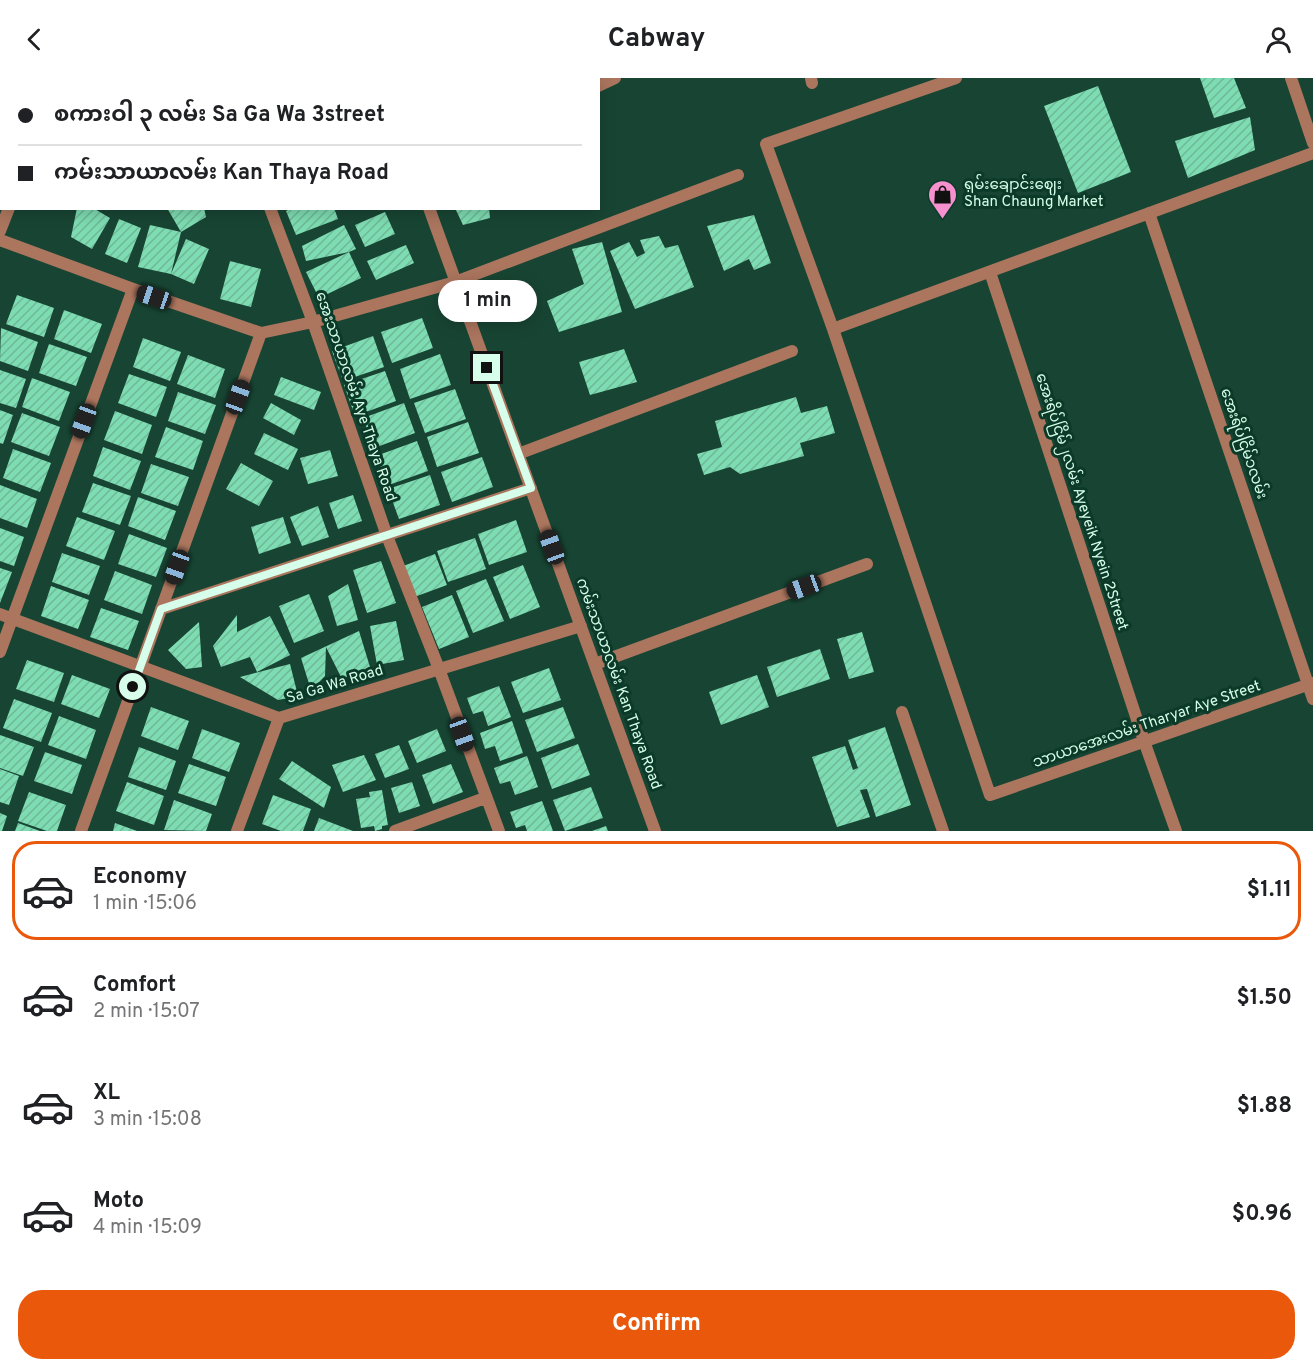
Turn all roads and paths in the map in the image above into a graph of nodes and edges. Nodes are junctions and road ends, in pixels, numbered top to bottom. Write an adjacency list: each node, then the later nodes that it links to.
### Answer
1 (615, 78): 5 (street)
2 (956, 78): 4 (street)
3 (1291, 78): 6 (street)
4 (926, 83): 19 (street)
5 (600, 85)
6 (1313, 143)
7 (1313, 153): 12 (street)
8 (738, 174): 16 (street)
9 (8, 210): 13 (street)
10 (271, 210): 18 (street, အေးသာယာလမ်း Aye Thaya Road)
11 (430, 210): 16 (street, ကမ်းသာယာလမ်း Kan Thaya Road)
12 (1149, 213): 15 (street); 34 (street, အေးရိပ်ငြိမ်၁လမ်း)
13 (0, 231)
14 (0, 240): 17 (street)
15 (990, 272): 19 (street); 38 (street, အေးရိပ်ငြိမ်၂လမ်း Ayeyeik Nyein 2Street)
16 (455, 282): 18 (street); 22 (street, ကမ်းသာယာလမ်း Kan Thaya Road)
17 (133, 289): 20 (street); 28 (street)
18 (313, 322): 20 (street); 24 (street, အေးသာယာလမ်း Aye Thaya Road)
19 (833, 329): 38 (street, သာယာအေးလမ်း Tharyar Aye Street)
20 (261, 333): 26 (street)
21 (792, 351): 22 (street)
22 (518, 454): 23 (street, ကမ်းသာယာလမ်း Kan Thaya Road)
23 (531, 488): 24 (street); 29 (street, ကမ်းသာယာလမ်း Kan Thaya Road)
24 (387, 536): 26 (street); 33 (street, အေးသာယာလမ်း Aye Thaya Road)
25 (867, 564): 31 (street)
26 (161, 609): 32 (street)
27 (0, 614): 28 (street, Sa Ga Wa Road)
28 (12, 619): 30 (street); 32 (street, Sa Ga Wa Road)
29 (581, 626): 31 (street, ကမ်းသာယာလမ်း Kan Thaya Road); 33 (street, Sa Ga Wa Road)
30 (0, 652)
31 (595, 664): 44 (street, ကမ်းသာယာလမ်း Kan Thaya Road)
32 (141, 666): 37 (street, Sa Ga Wa Road); 40 (street)
33 (439, 669): 37 (street, Sa Ga Wa Road); 39 (street, အေးသာယာလမ်း Aye Thaya Road)
34 (1311, 684): 35 (street, အေးရိပ်ငြိမ်၁လမ်း); 38 (street, သာယာအေးလမ်း Tharyar Aye Street)
35 (1313, 699)
36 (902, 712): 45 (street)
37 (279, 718): 41 (street)
38 (1143, 741): 46 (street, အေးရိပ်ငြိမ်၂လမ်း Ayeyeik Nyein 2Street)
39 (486, 798): 42 (street); 43 (street, အေးသာယာလမ်း Aye Thaya Road)
40 (81, 831)
41 (237, 831)
42 (396, 831)
43 (499, 831)
44 (655, 831)
45 (943, 831)
46 (1176, 831)

